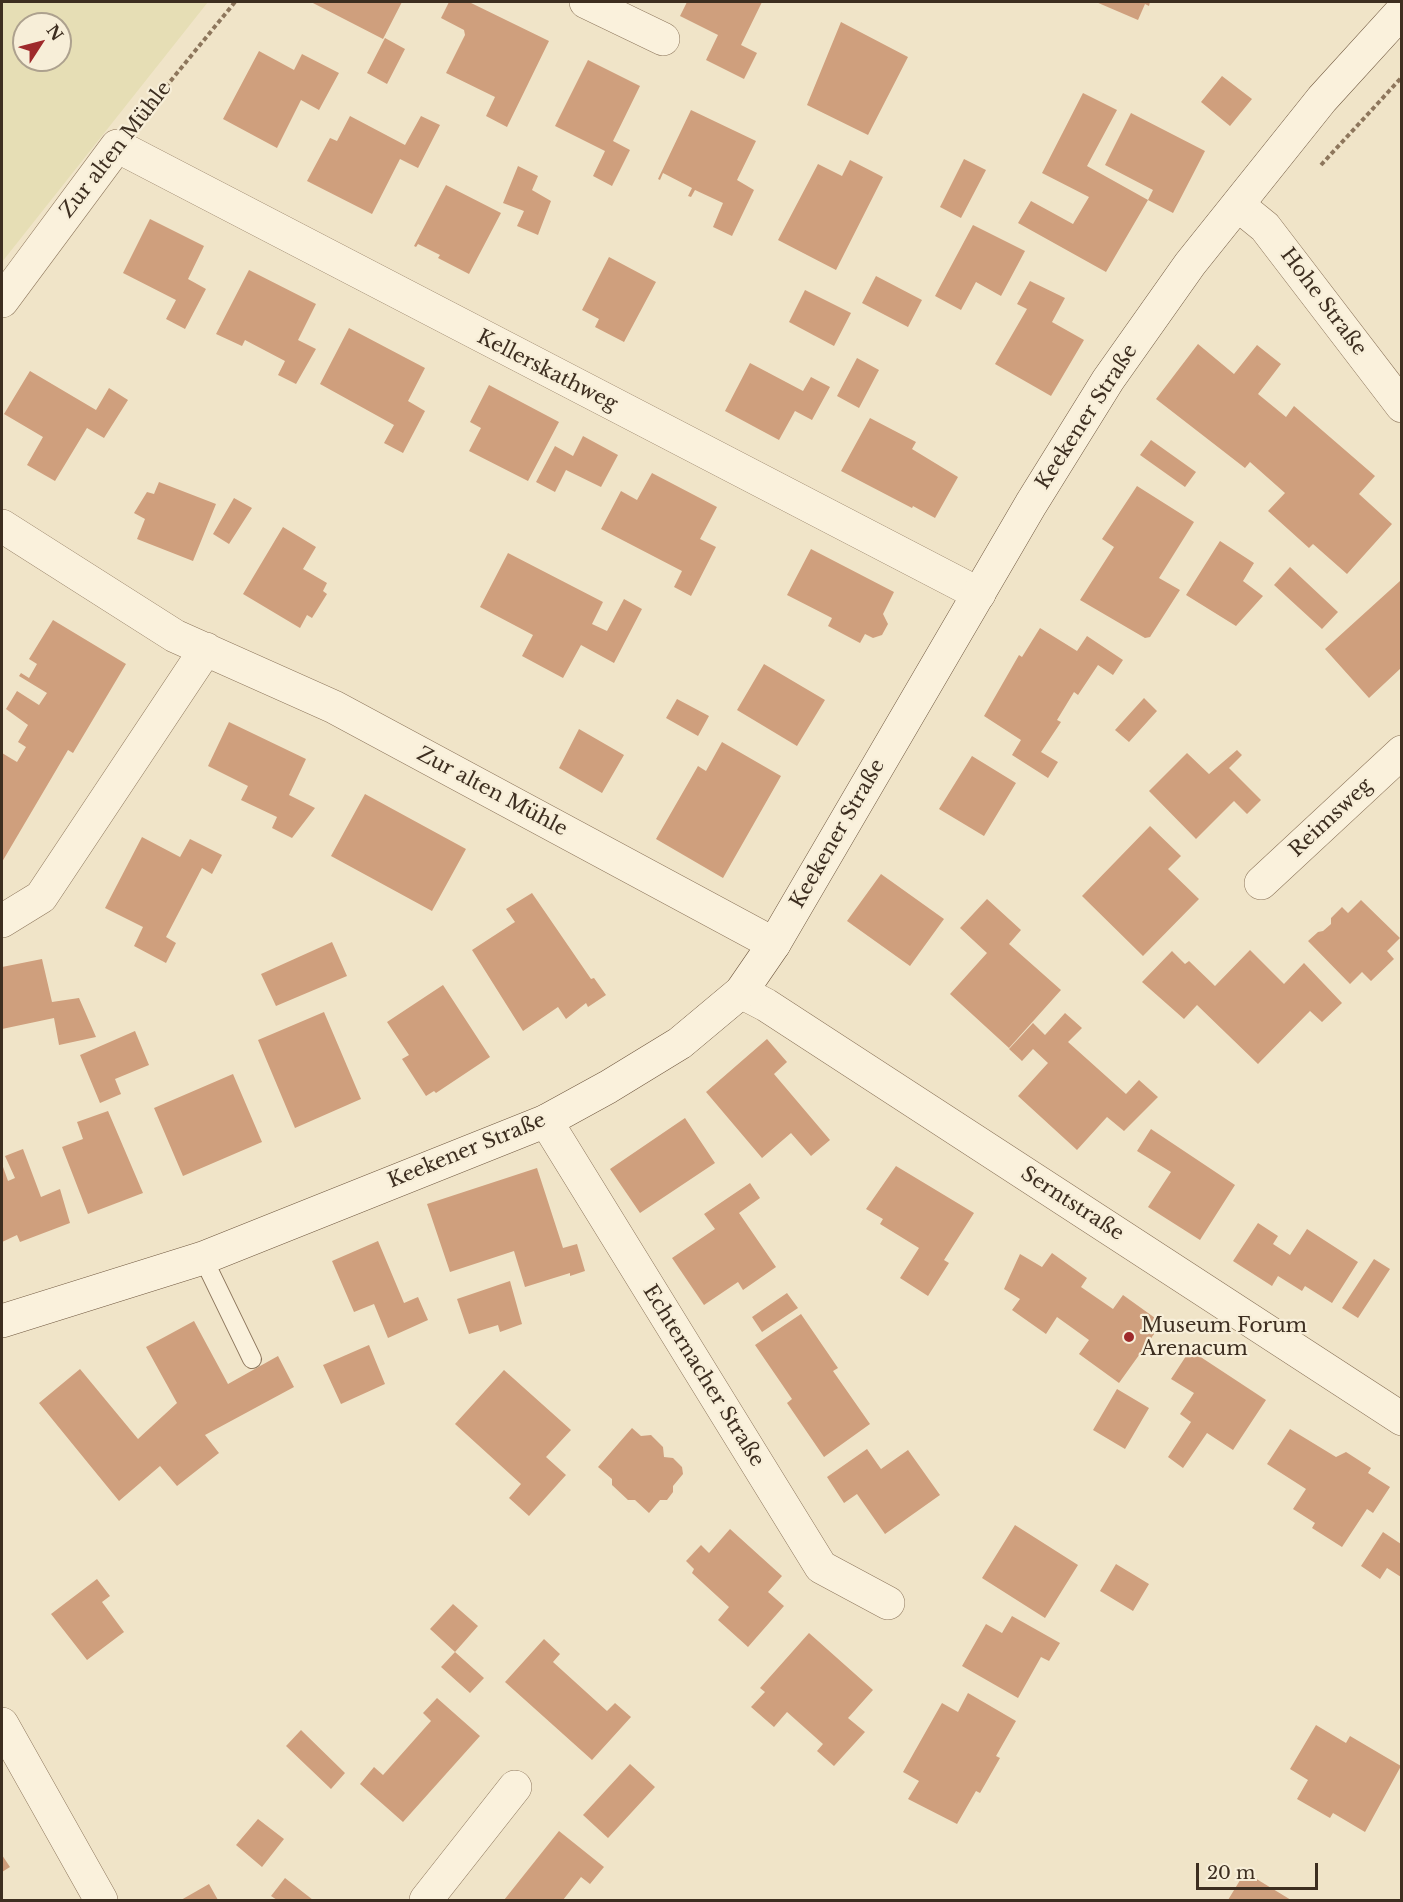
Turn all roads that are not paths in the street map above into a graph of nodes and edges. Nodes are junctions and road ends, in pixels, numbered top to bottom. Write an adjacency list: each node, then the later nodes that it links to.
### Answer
1 (586, 2): 3 (street)
2 (1401, 11): 5 (street, Keekener Straße)
3 (663, 39)
4 (117, 146): 6 (street, Zur alten Mühle); 9 (street, Kellerskathweg)
5 (1238, 205): 7 (street, Hohe Straße); 9 (street, Keekener Straße)
6 (2, 301)
7 (1401, 406)
8 (2, 526): 10 (street, Zur alten Mühle)
9 (979, 594): 14 (street, Keekener Straße)
10 (206, 650): 13 (street); 14 (street, Zur alten Mühle)
11 (1401, 752): 12 (street, Reimsweg)
12 (1260, 883)
13 (2, 921)
14 (774, 944): 15 (street, Keekener Straße)
15 (741, 992): 16 (street, Keekener Straße); 20 (street, Serntstraße)
16 (546, 1121): 17 (street, Keekener Straße); 21 (street, Echternacher Straße)
17 (203, 1258): 18 (street, Keekener Straße); 19 (lane)
18 (2, 1321)
19 (252, 1359)
20 (1401, 1419)
21 (888, 1603)
22 (2, 1724): 24 (street)
23 (516, 1786): 25 (street)
24 (100, 1900)
25 (426, 1900)

